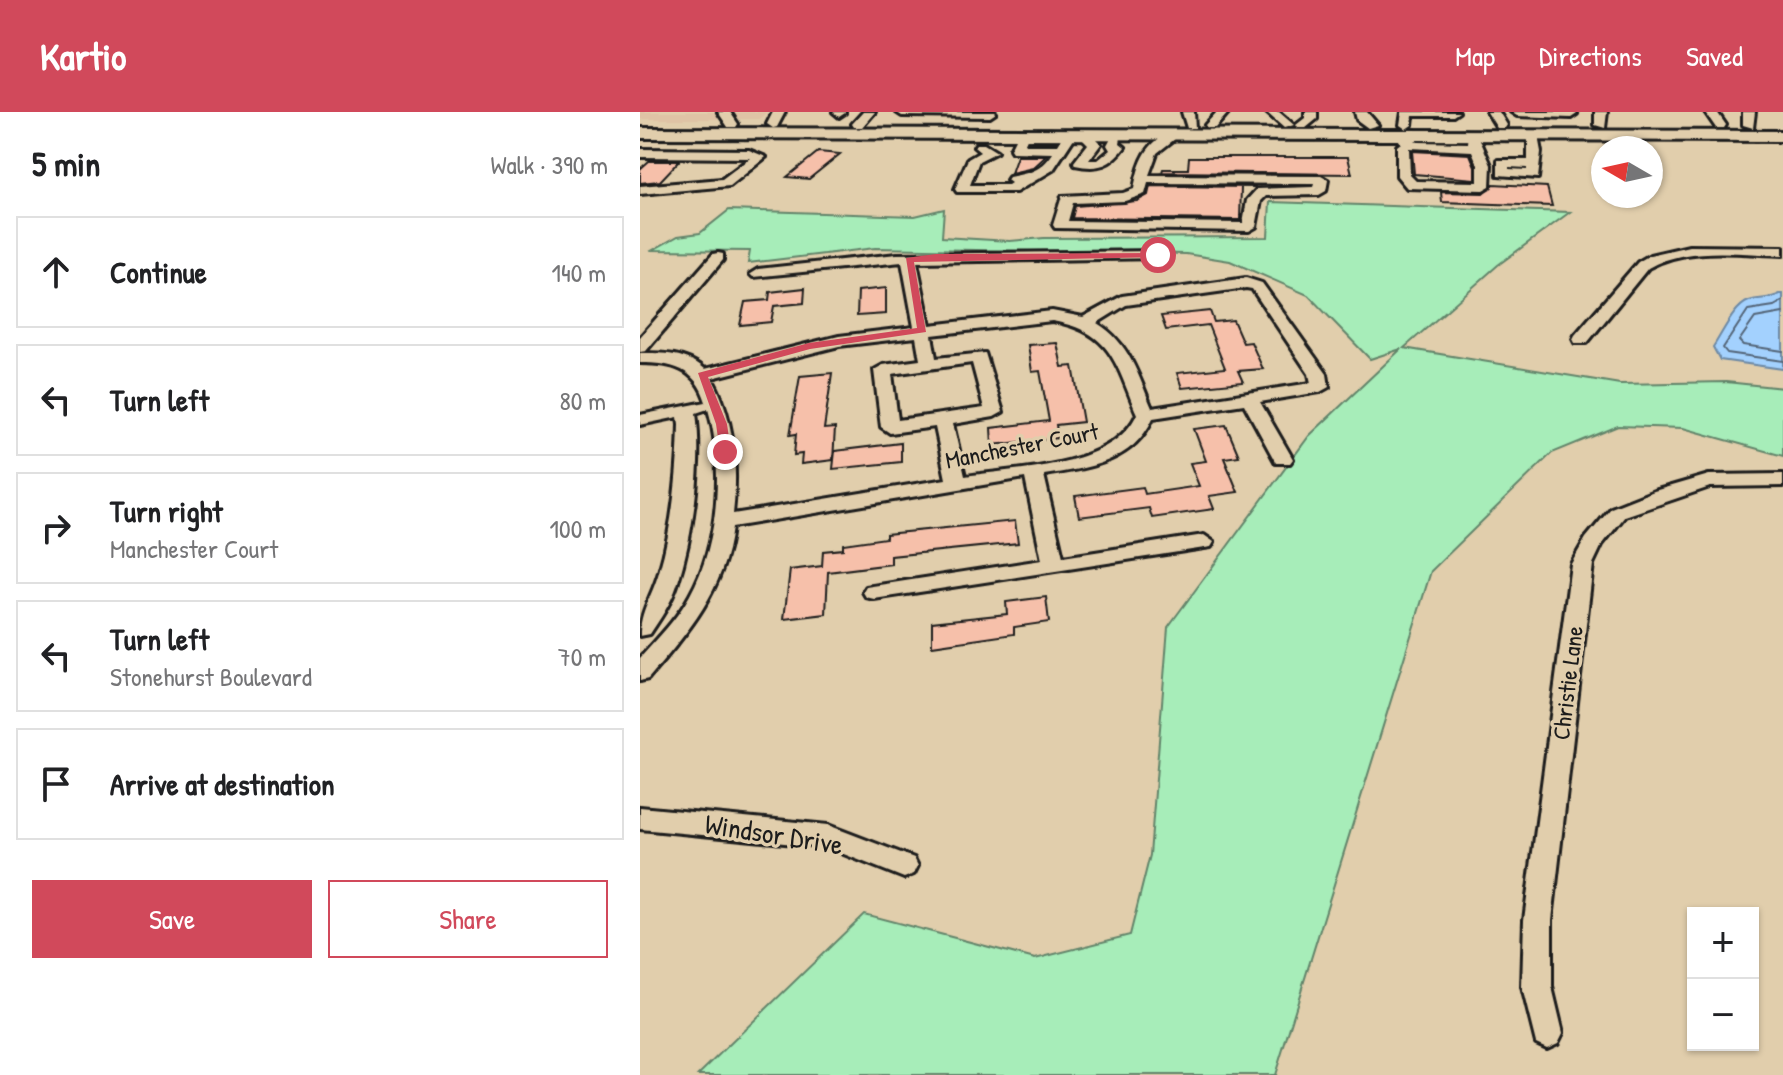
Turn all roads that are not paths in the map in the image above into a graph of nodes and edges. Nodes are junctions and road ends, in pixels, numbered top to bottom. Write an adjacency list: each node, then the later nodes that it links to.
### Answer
1 (902, 112): 21 (street)
2 (1272, 112): 14 (street)
3 (1453, 112): 20 (street)
4 (1517, 112): 7 (street)
5 (1096, 116): 25 (highway)
6 (1364, 117): 14 (highway); 20 (highway)
7 (1575, 117): 15 (highway); 16 (highway)
8 (728, 118): 9 (highway); 18 (highway)
9 (776, 118): 17 (highway)
10 (1189, 118): 11 (highway); 25 (highway)
11 (1217, 118): 14 (highway)
12 (1715, 118): 13 (highway); 16 (highway)
13 (1749, 118): 19 (highway)
14 (1303, 119)
15 (1497, 119): 20 (highway)
16 (1601, 119)
17 (864, 123): 21 (highway); 21 (highway); 23 (highway)
18 (640, 124)
19 (1783, 124)
20 (1404, 126): 25 (highway); 30 (highway); 30 (street)
21 (985, 130): 22 (highway); 28 (street)
22 (1022, 131): 25 (highway); 28 (street); 28 (highway)
23 (692, 133): 24 (highway); 31 (street)
24 (640, 134): 31 (street)
25 (1160, 134): 29 (highway); 33 (street)
26 (1532, 136): 27 (highway); 30 (highway); 32 (street)
27 (1783, 136)
28 (1078, 140): 29 (highway); 29 (street)
29 (1115, 140)
30 (1473, 141)
31 (642, 154): 34 (street)
32 (1531, 164)
33 (1141, 185): 35 (street); 35 (street); 35 (street)
34 (640, 190)
35 (1262, 192)
36 (1783, 251): 43 (street)
37 (1158, 255): 39 (street)
38 (718, 257): 44 (street)
39 (909, 260): 40 (street); 42 (street)
40 (758, 274)
41 (1087, 322): 42 (street); 48 (street); 51 (street)
42 (922, 330): 46 (street); 47 (street)
43 (1581, 339)
44 (640, 347)
45 (640, 358): 47 (street)
46 (929, 363): 53 (street); 53 (street)
47 (702, 375): 49 (street)
48 (1250, 399): 51 (street); 54 (street)
49 (714, 402): 50 (street); 58 (street)
50 (686, 409): 52 (street); 62 (street)
51 (1146, 414): 55 (street, Manchester Court)
52 (640, 420)
53 (943, 420): 57 (street)
54 (1283, 459)
55 (1033, 471): 57 (street, Manchester Court); 60 (street)
56 (1783, 480): 67 (street, Christie Lane)
57 (957, 483): 58 (street, Manchester Court)
58 (722, 522): 63 (street)
59 (1204, 542): 60 (street)
60 (1054, 566): 61 (street)
61 (874, 592)
62 (641, 629): 63 (street)
63 (675, 632): 64 (street)
64 (640, 673)
65 (640, 818): 66 (street, Windsor Drive)
66 (904, 866)
67 (1547, 1033)

